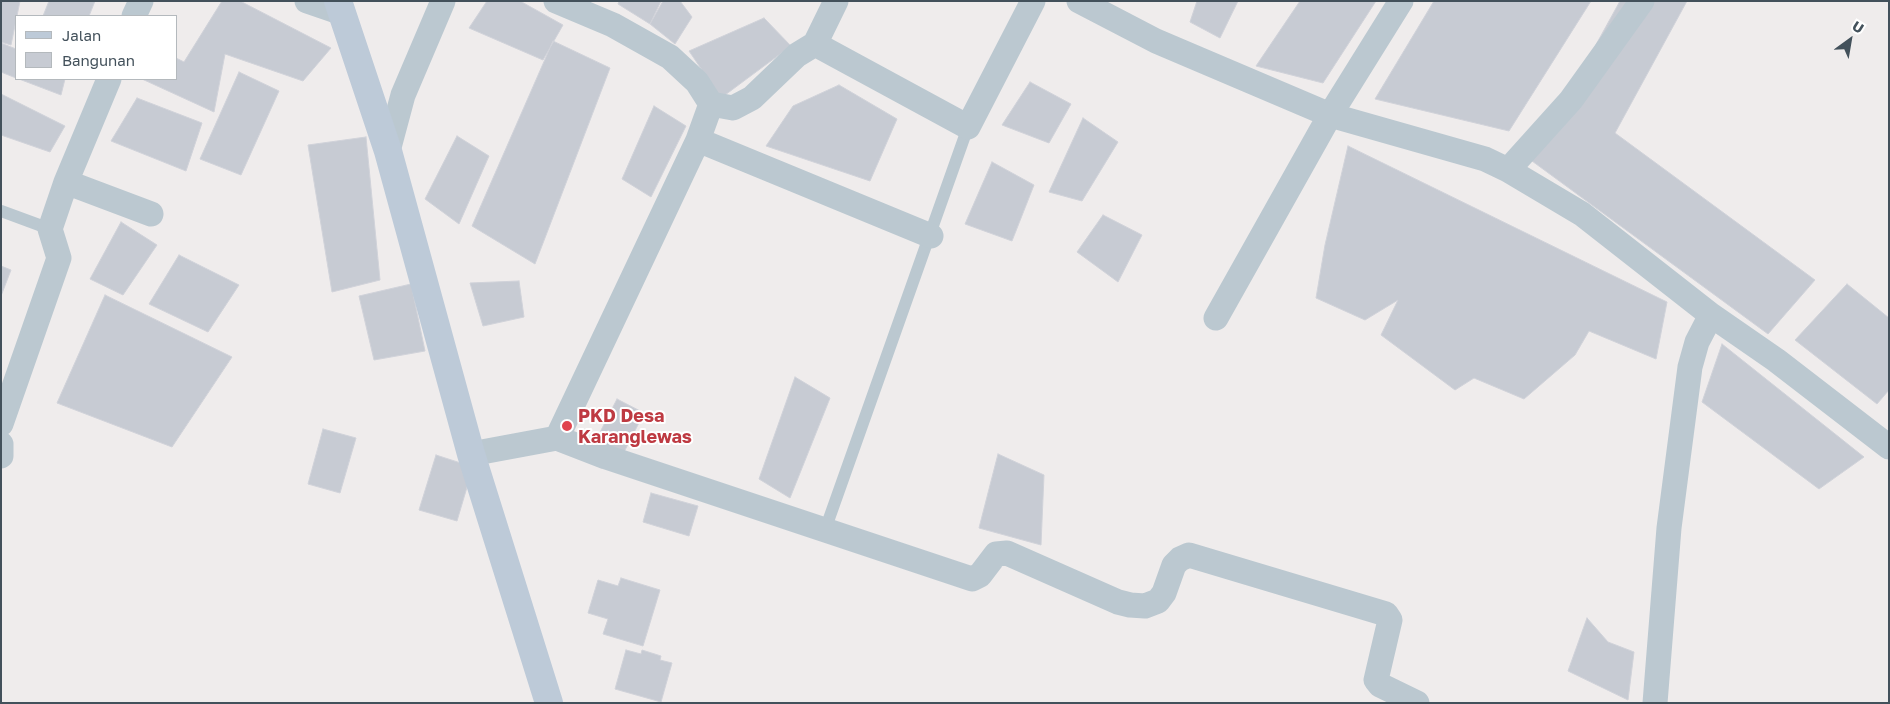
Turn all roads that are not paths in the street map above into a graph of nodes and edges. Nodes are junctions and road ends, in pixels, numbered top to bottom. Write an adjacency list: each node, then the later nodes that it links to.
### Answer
1 (141, 1): 11 (street)
2 (307, 1): 10 (street)
3 (443, 1): 18 (street)
4 (556, 1): 14 (street)
5 (836, 1): 12 (street)
6 (1033, 1): 16 (street)
7 (1079, 1): 15 (street)
8 (1401, 1): 15 (street)
9 (1642, 1): 19 (street)
10 (340, 7): 18 (street)
11 (134, 15)
12 (815, 44): 14 (street); 16 (street)
13 (109, 80): 20 (street)
14 (712, 104): 17 (street)
15 (1330, 115): 19 (street); 26 (street)
16 (968, 127): 24 (lane)
17 (698, 140): 24 (street); 28 (street)
18 (388, 152): 31 (street)
19 (1508, 170): 25 (street)
20 (66, 182): 22 (street); 23 (street)
21 (1, 211): 23 (lane)
22 (151, 214)
23 (50, 229): 27 (street)
24 (931, 236): 33 (lane)
25 (1711, 314): 30 (street); 36 (street)
26 (1216, 318)
27 (1, 424)
28 (556, 438): 31 (street); 33 (street)
29 (1, 444): 32 (street)
30 (1889, 447)
31 (472, 454): 34 (street)
32 (1, 456)
33 (825, 530): 35 (street)
34 (549, 703)
35 (1417, 703)
36 (1655, 703)

